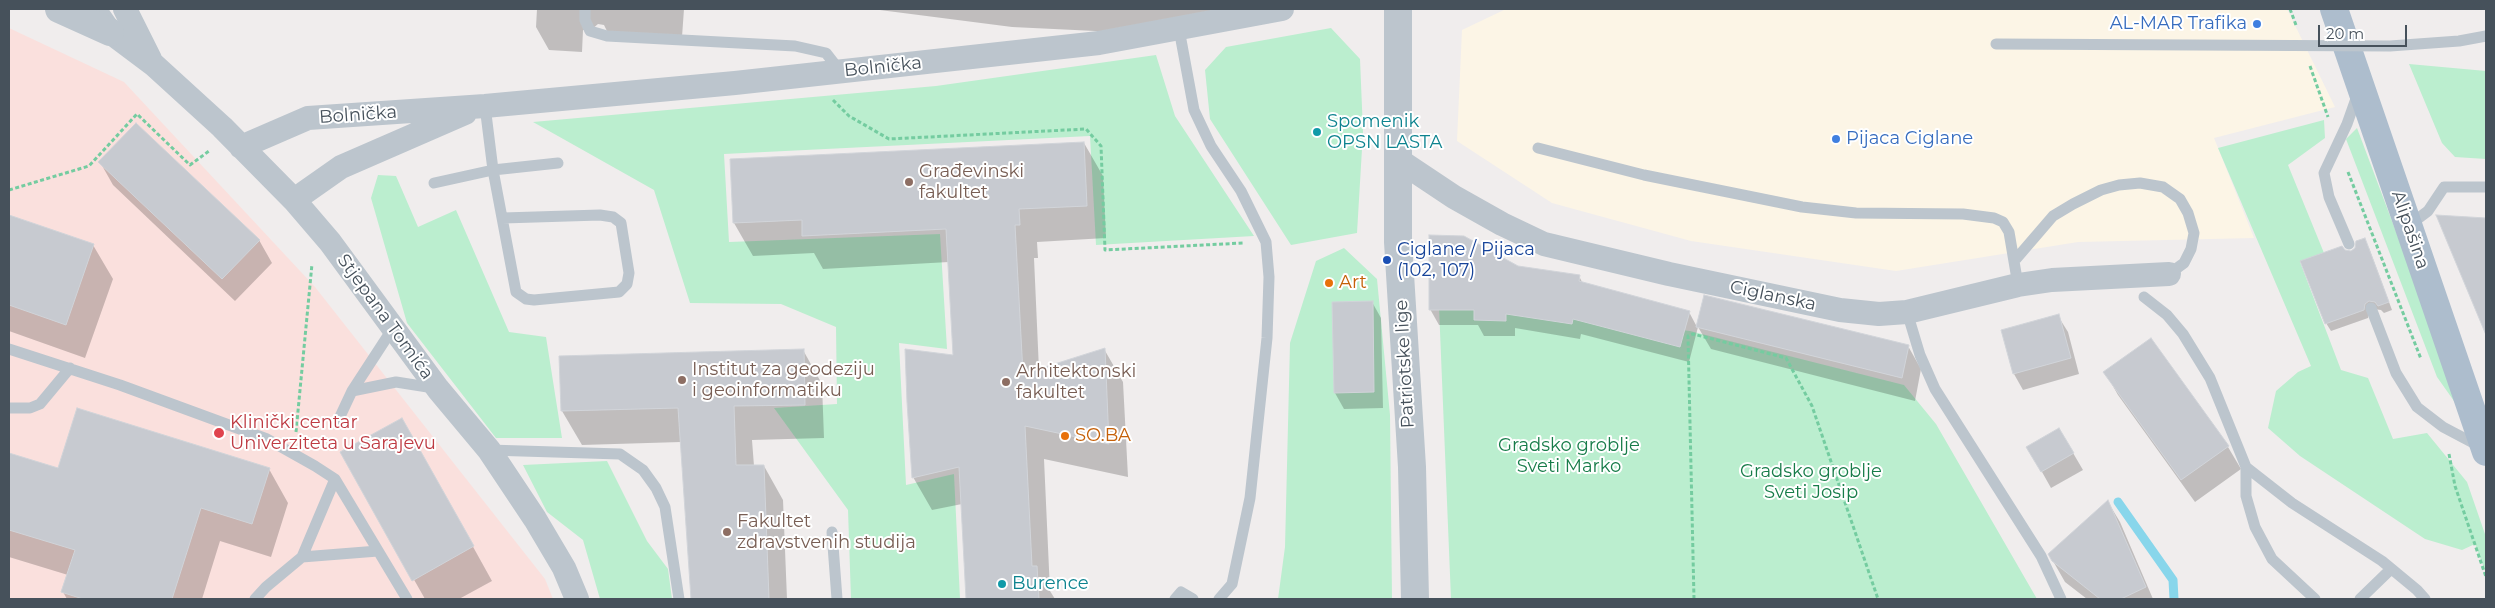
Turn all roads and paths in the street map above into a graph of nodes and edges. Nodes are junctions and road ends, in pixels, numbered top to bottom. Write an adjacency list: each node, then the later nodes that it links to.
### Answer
1 (59, 9): 11 (street)
2 (94, 9): 11 (street, Stjepana Tomića)
3 (125, 9): 15 (street, Stjepana Tomića)
4 (585, 9): 16 (lane)
5 (1282, 9): 10 (street, Bolnička)
6 (1398, 9): 24 (street, Patriotske lige)
7 (2290, 9): 9 (path)
8 (2334, 9): 18 (main road, Alipašina)
9 (2297, 27)
10 (1179, 29): 16 (street, Bolnička); 33 (lane)
11 (110, 32): 15 (street, Stjepana Tomića)
12 (2486, 36): 13 (lane, bridge)
13 (1996, 44)
14 (2309, 63): 20 (path)
15 (154, 65): 21 (street, Stjepana Tomića)
16 (840, 71): 17 (street, Bolnička)
17 (808, 75): 19 (street, Bolnička); 33 (path)
18 (2360, 87): 20 (lane); 32 (main road, Alipašina)
19 (483, 106): 21 (street, Bolnička); 26 (lane); 30 (street, Bolnička)
20 (2337, 145): 34 (lane); 44 (path)
21 (241, 147): 30 (street, Stjepana Tomića)
22 (1538, 148): 35 (lane)
23 (204, 154): 29 (path)
24 (1400, 161): 41 (street, Ciglanska); 69 (street, Patriotske lige)
25 (558, 163): 26 (lane)
26 (494, 170): 27 (lane); 31 (lane)
27 (434, 183)
28 (2486, 187): 32 (lane)
29 (9, 190)
30 (294, 200): 42 (street, Stjepana Tomića)
31 (503, 218): 31 (lane)
32 (2408, 226): 52 (main road, Alipašina)
33 (1266, 242): 68 (lane)
34 (2349, 244)
35 (2016, 259): 36 (lane); 37 (lane)
36 (2170, 274): 37 (street, Ciglanska)
37 (2018, 285): 41 (street, Ciglanska)
38 (2144, 297): 54 (lane)
39 (308, 299): 53 (path)
40 (2371, 308): 50 (lane)
41 (1907, 312): 72 (lane)
42 (392, 328): 46 (street, Stjepana Tomića); 47 (lane)
43 (9, 349): 45 (lane)
44 (2424, 366)
45 (70, 368): 48 (lane); 53 (lane)
46 (438, 389): 47 (lane); 51 (street, Stjepana Tomića)
47 (352, 391): 49 (lane)
48 (9, 408)
49 (337, 424)
50 (2443, 427): 52 (lane); 60 (path)
51 (489, 450): 63 (street, Stjepana Tomića); 64 (lane)
52 (2486, 451)
53 (294, 455): 55 (lane)
54 (2246, 467): 59 (lane); 73 (lane)
55 (335, 479): 57 (lane); 58 (lane)
56 (832, 532): 65 (lane)
57 (378, 551): 58 (lane); 62 (lane)
58 (302, 557): 61 (lane)
59 (2391, 568): 74 (lane); 75 (lane)
60 (2486, 577)
61 (255, 599)
62 (407, 599)
63 (577, 599)
64 (679, 599)
65 (837, 599)
66 (1175, 599): 67 (lane)
67 (1194, 599)
68 (1219, 599)
69 (1415, 599)
70 (1694, 599): 71 (path)
71 (1878, 599)
72 (2061, 599)
73 (2315, 599)
74 (2360, 599)
75 (2424, 599)

